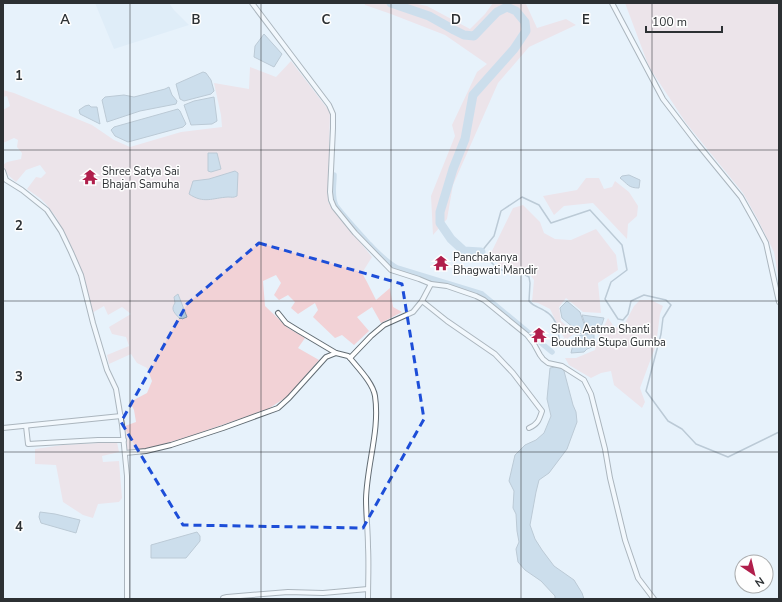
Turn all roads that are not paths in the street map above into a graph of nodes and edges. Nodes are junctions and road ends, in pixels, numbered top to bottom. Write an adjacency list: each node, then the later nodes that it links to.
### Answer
1 (252, 3): 4 (street)
2 (612, 3): 6 (street)
3 (3, 172): 10 (street)
4 (432, 284): 5 (street); 20 (street)
5 (422, 301): 9 (street); 13 (street)
6 (779, 302)
7 (278, 313): 8 (street)
8 (336, 353): 9 (street); 15 (street)
9 (350, 358): 16 (street)
10 (120, 416): 11 (street); 14 (street)
11 (26, 426): 12 (street); 14 (street)
12 (3, 428)
13 (529, 428)
14 (124, 440): 15 (street)
15 (125, 453): 17 (street)
16 (368, 589): 18 (street); 19 (street)
17 (127, 599)
18 (223, 599)
19 (368, 599)
20 (654, 599)

